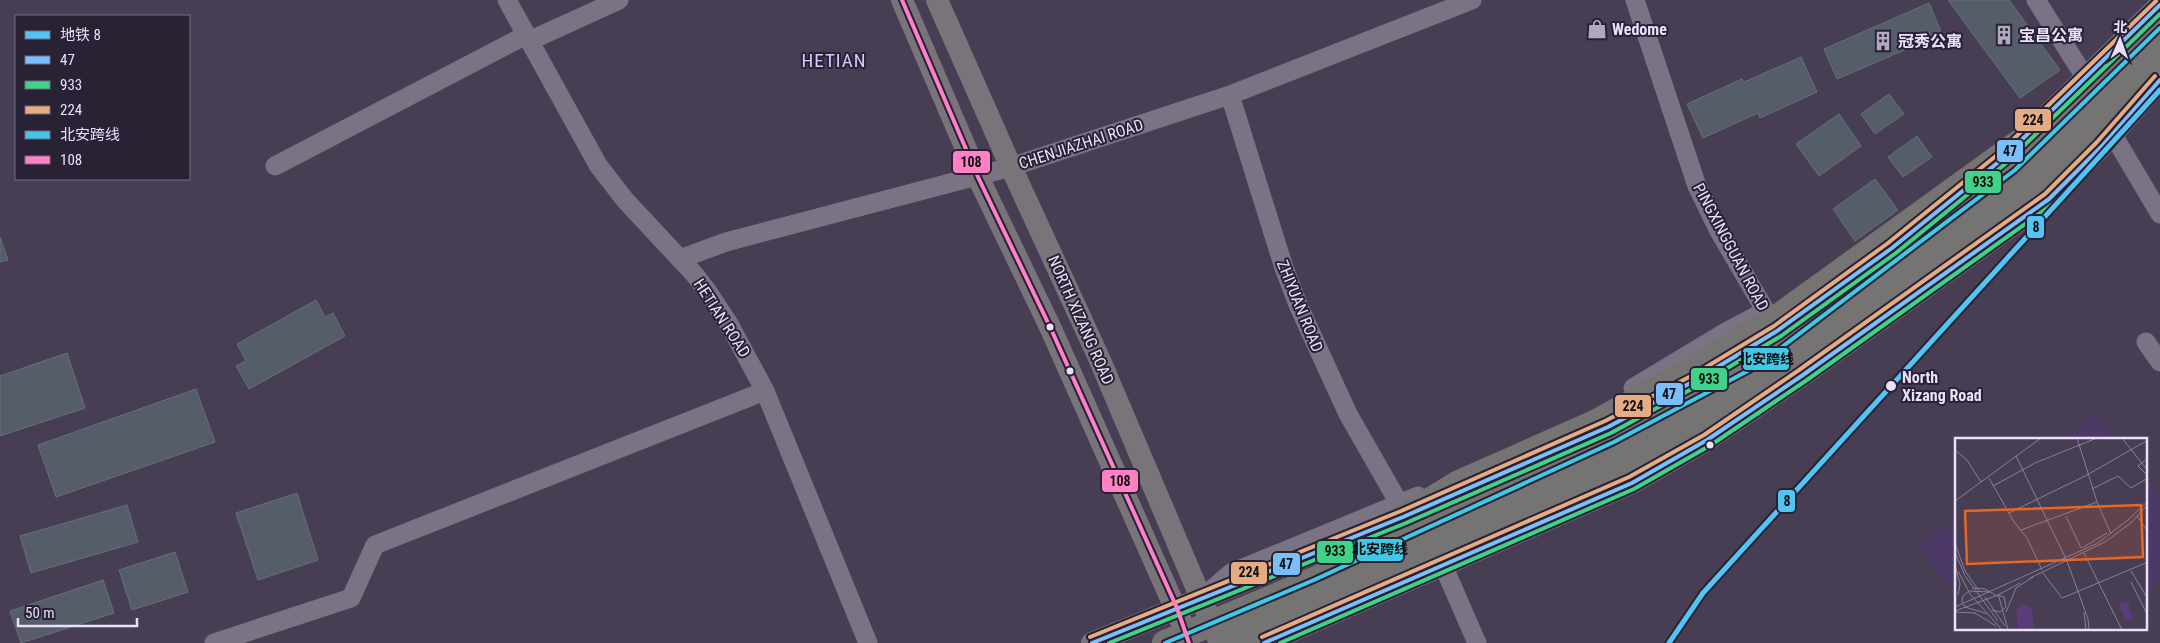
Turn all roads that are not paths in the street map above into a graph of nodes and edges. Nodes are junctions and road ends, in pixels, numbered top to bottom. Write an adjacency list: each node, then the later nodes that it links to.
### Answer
1 (507, 0): 10 (street, HETIAN ROAD)
2 (619, 0): 10 (street)
3 (902, 0): 18 (main road, NORTH XIZANG ROAD)
4 (937, 0): 17 (main road, NORTH XIZANG ROAD)
5 (1472, 0): 14 (street, CHENJIAZHAI ROAD)
6 (1635, 0): 21 (street, PINGXINGGUAN ROAD)
7 (2036, 0): 12 (street)
8 (2160, 5): 12 (main road)
9 (2160, 28): 12 (highway)
10 (528, 38): 16 (street); 20 (street, HETIAN ROAD)
11 (2160, 54): 37 (highway)
12 (2097, 77): 15 (street); 22 (main road); 27 (highway); 34 (highway)
13 (2160, 80): 15 (main road)
14 (1230, 95): 17 (street, CHENJIAZHAI ROAD); 27 (street, ZHIYUAN ROAD)
15 (2112, 135): 19 (street); 25 (main road)
16 (275, 166)
17 (1011, 167): 18 (street, CHENJIAZHAI ROAD); 29 (main road, NORTH XIZANG ROAD)
18 (978, 176): 20 (street, CHENJIAZHAI ROAD); 30 (main road, NORTH XIZANG ROAD)
19 (2160, 214)
20 (680, 259): 26 (street, HETIAN ROAD)
21 (1766, 312): 22 (street, PINGXINGGUAN ROAD); 27 (street)
22 (1777, 331): 25 (street, PINGXINGGUAN ROAD); 27 (main road)
23 (2146, 342): 24 (street)
24 (2160, 362)
25 (1803, 375): 28 (main road)
26 (765, 390): 31 (street); 32 (street, HETIAN ROAD)
27 (1402, 511): 29 (main road)
28 (1443, 565): 38 (main road); 39 (street)
29 (1200, 599): 30 (main road); 36 (main road, NORTH XIZANG ROAD)
30 (1176, 608): 33 (main road); 35 (main road, NORTH XIZANG ROAD)
31 (214, 643)
32 (868, 643)
33 (1092, 643)
34 (1165, 643)
35 (1189, 643)
36 (1220, 643)
37 (1229, 643)
38 (1264, 643)
39 (1477, 643)

